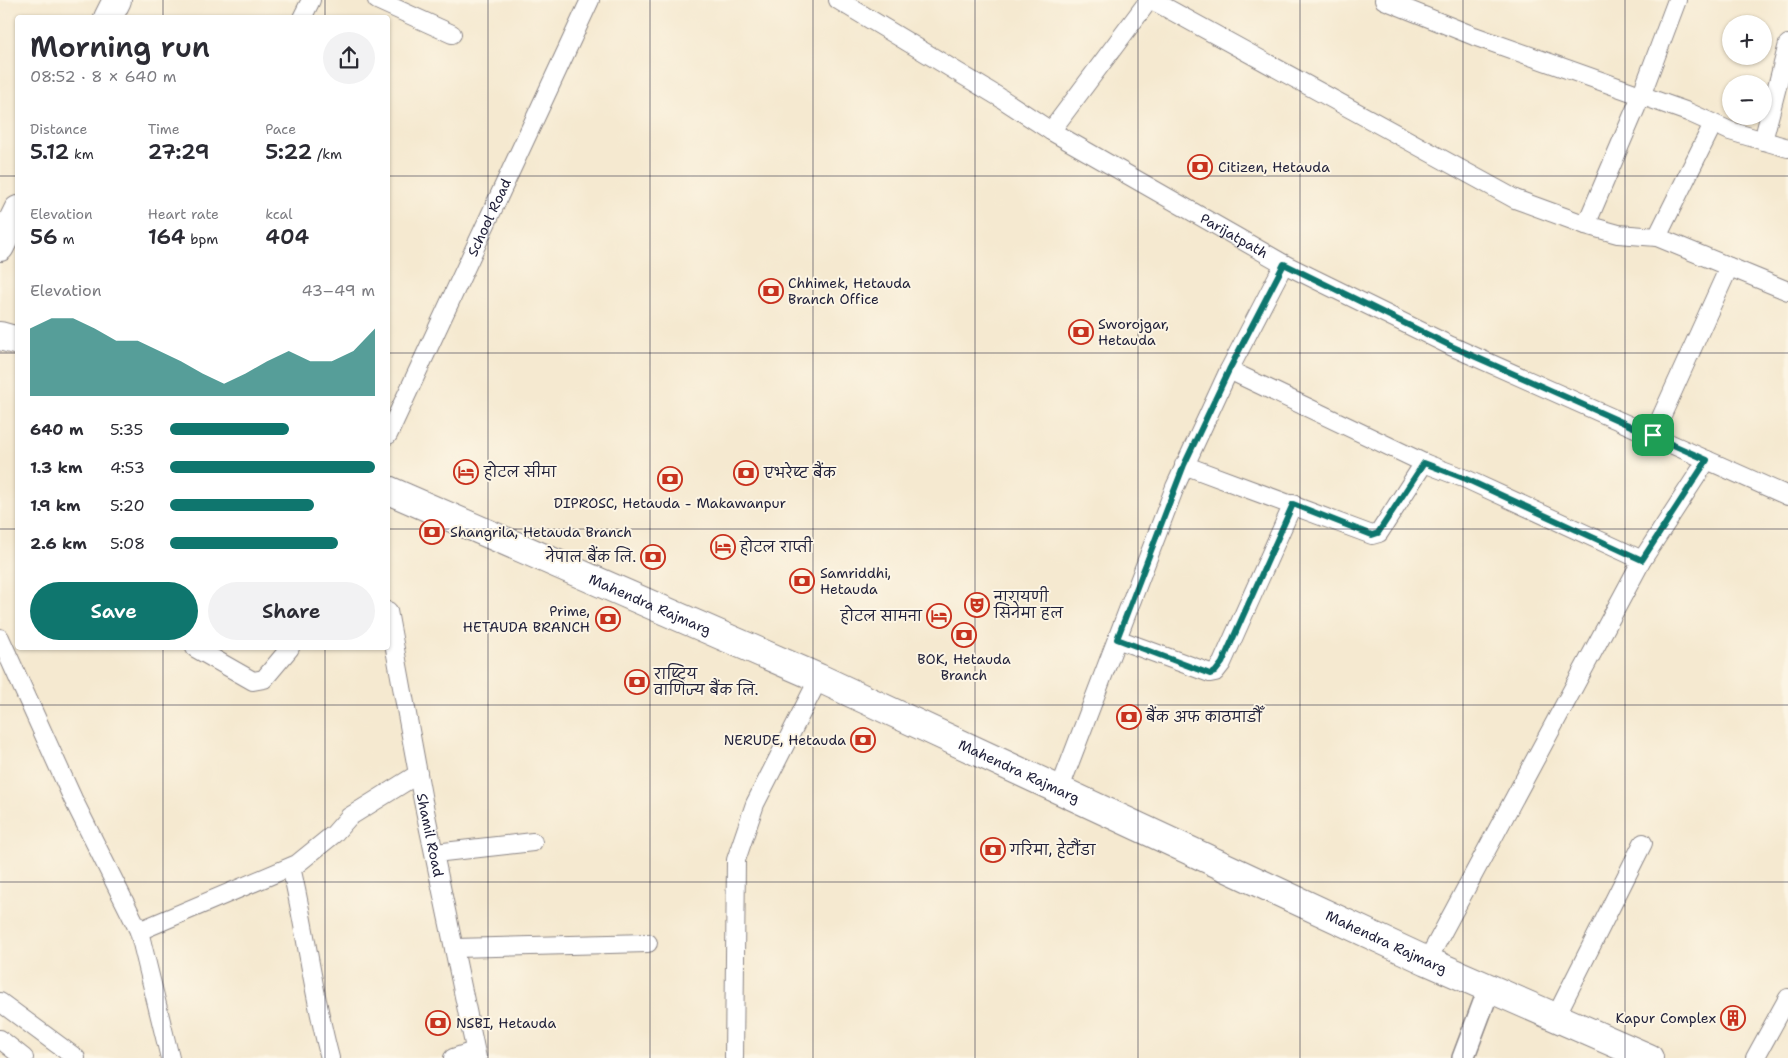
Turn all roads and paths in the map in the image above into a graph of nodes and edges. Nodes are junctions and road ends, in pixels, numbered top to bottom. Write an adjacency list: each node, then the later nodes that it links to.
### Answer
1 (117, 0): 9 (main road)
2 (311, 0): 10 (street)
3 (377, 0): 11 (street)
4 (590, 0): 28 (street, School Road)
5 (838, 0): 15 (street, Parijatpath)
6 (1150, 0): 15 (street); 19 (street)
7 (1384, 0): 13 (street)
8 (1677, 0): 13 (street)
9 (110, 15)
10 (304, 15)
11 (452, 34)
12 (1788, 44): 16 (street)
13 (1641, 96): 14 (street); 19 (street)
14 (1713, 124): 16 (street); 20 (street)
15 (1051, 131): 22 (street, Parijatpath)
16 (1763, 141): 17 (street)
17 (1788, 148)
18 (15, 216): 21 (main road)
19 (1586, 225): 20 (street)
20 (1657, 237): 23 (street)
21 (0, 247)
22 (1284, 264): 27 (street); 29 (street, Parijatpath)
23 (1729, 267): 24 (street); 29 (street)
24 (1788, 291)
25 (0, 336): 26 (main road)
26 (15, 340)
27 (1229, 370): 31 (street); 32 (street)
28 (390, 431)
29 (1653, 435): 30 (street, Parijatpath)
30 (1707, 460): 34 (street, Parijatpath); 36 (street)
31 (1424, 463): 35 (street); 36 (street)
32 (1184, 465): 35 (street); 39 (street)
33 (390, 495): 42 (main road, Mahendra Rajmarg)
34 (1788, 496)
35 (1293, 504): 39 (street)
36 (1642, 560): 52 (street)
37 (390, 622): 43 (street, Shamil Road)
38 (0, 638): 49 (street)
39 (1117, 639): 44 (street)
40 (199, 650): 41 (street)
41 (288, 650)
42 (819, 678): 44 (main road, Mahendra Rajmarg); 64 (street)
43 (418, 774): 47 (street, Shamil Road); 48 (street)
44 (1060, 788): 52 (main road, Mahendra Rajmarg)
45 (533, 842): 47 (street)
46 (1643, 843): 56 (street)
47 (435, 853): 51 (street, Shamil Road)
48 (291, 867): 49 (street); 62 (street)
49 (138, 931): 61 (street)
50 (648, 943): 51 (street)
51 (454, 948): 58 (street, Shamil Road)
52 (1427, 961): 53 (main road, Mahendra Rajmarg)
53 (1489, 989): 56 (main road, Mahendra Rajmarg); 65 (street)
54 (1788, 998): 67 (street)
55 (0, 1002): 60 (street)
56 (1555, 1018): 66 (main road, Mahendra Rajmarg)
57 (0, 1039): 59 (street)
58 (475, 1055): 63 (street)
59 (24, 1058)
60 (76, 1058)
61 (170, 1058)
62 (330, 1058)
63 (453, 1058)
64 (734, 1058)
65 (1463, 1058)
66 (1648, 1058)
67 (1755, 1058)

